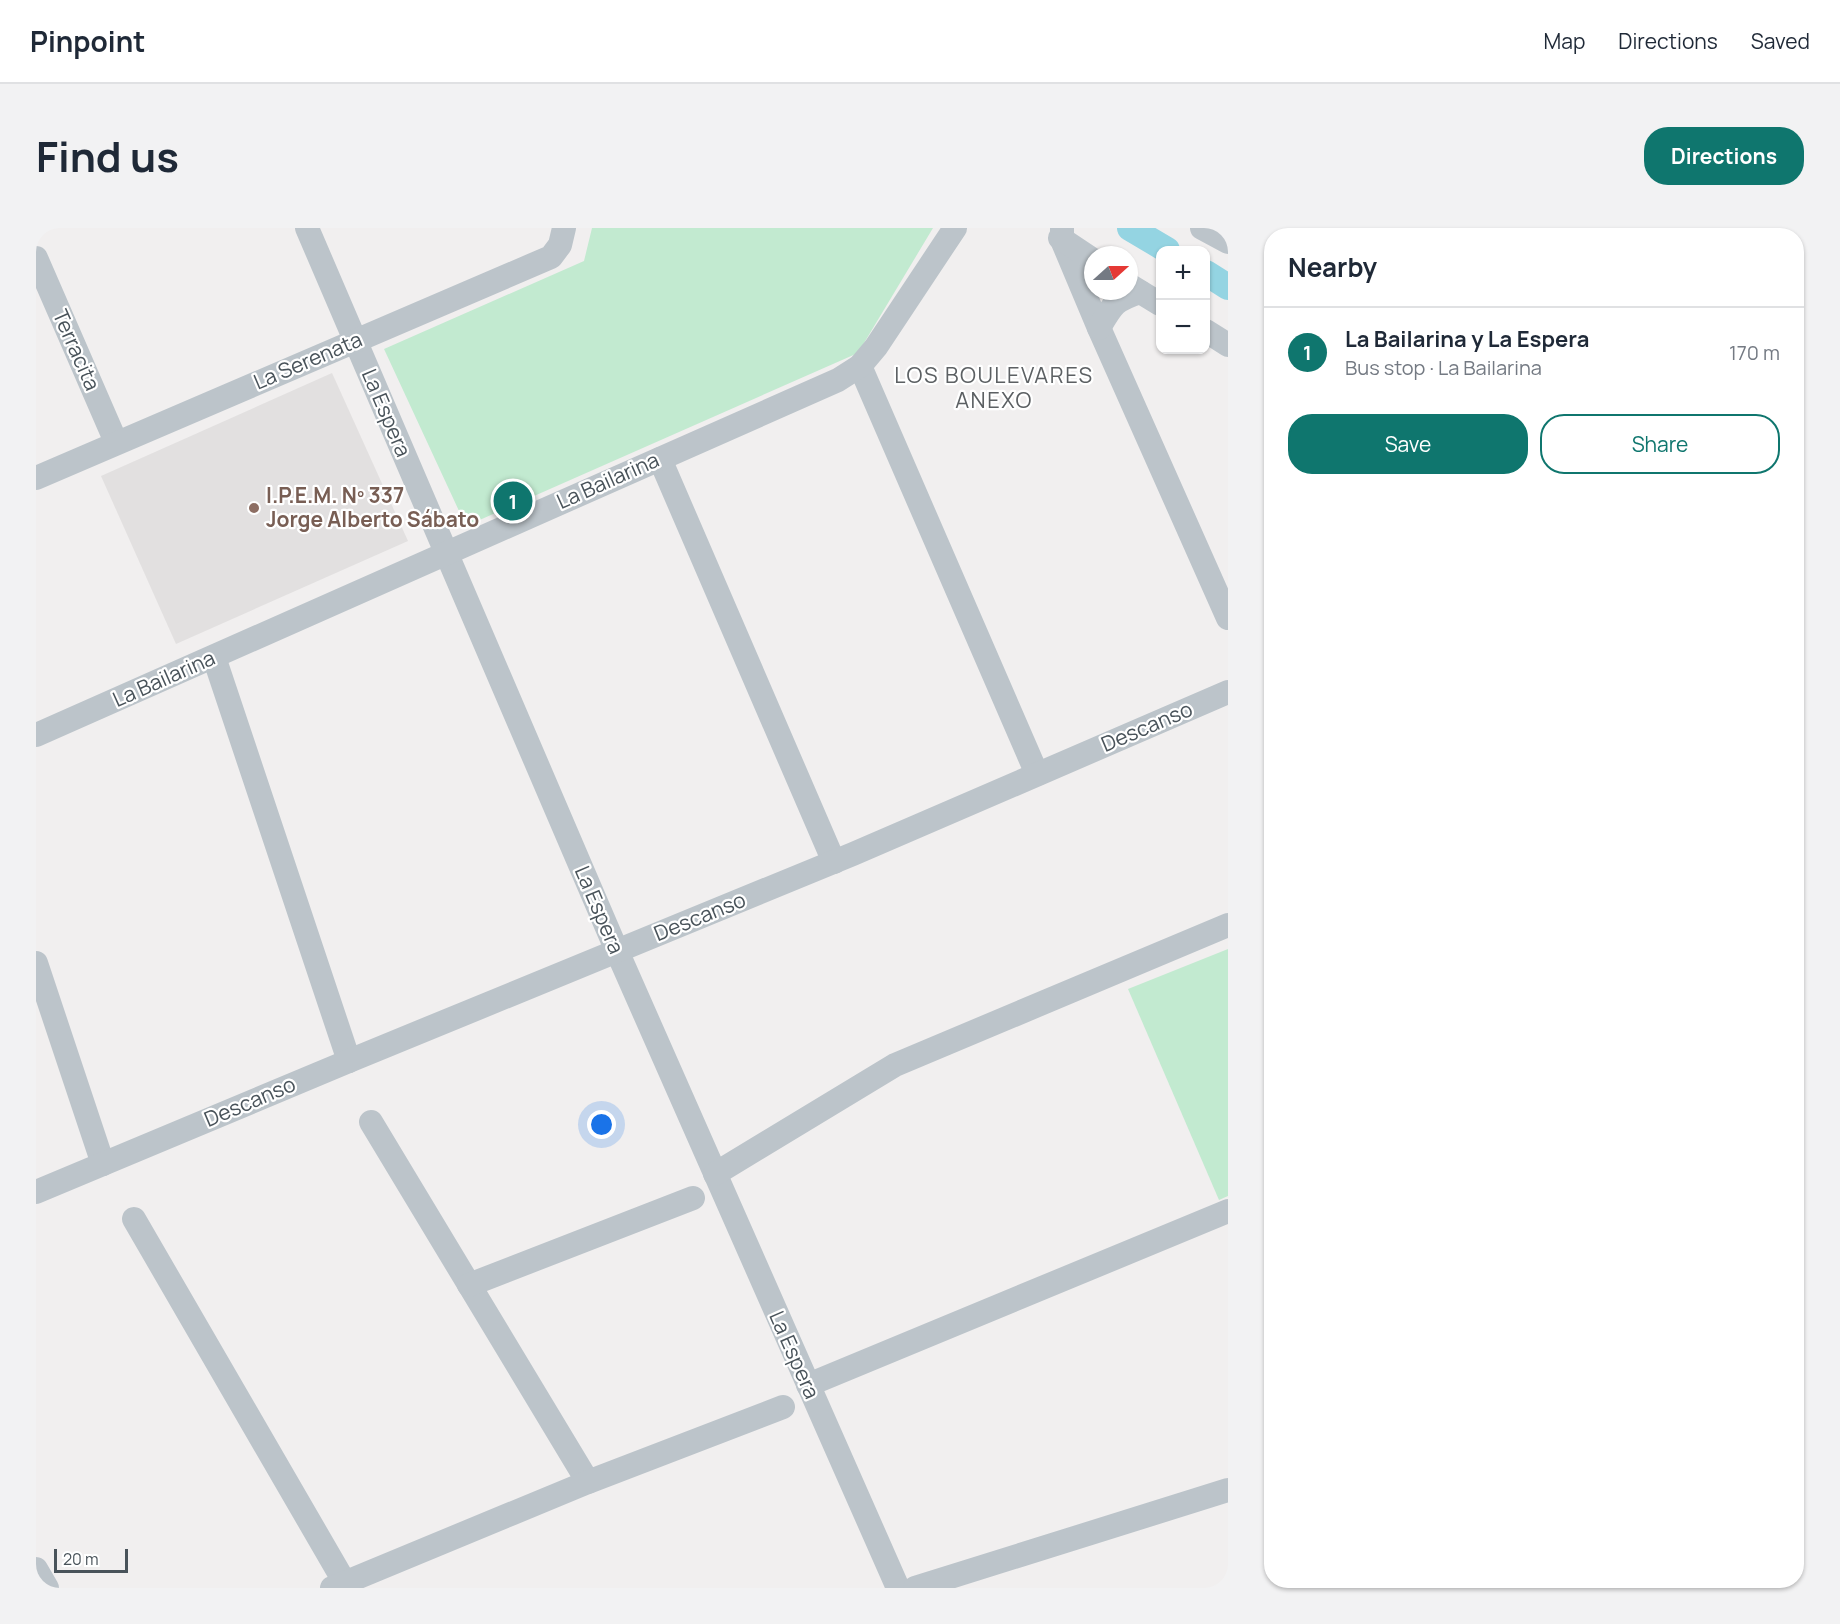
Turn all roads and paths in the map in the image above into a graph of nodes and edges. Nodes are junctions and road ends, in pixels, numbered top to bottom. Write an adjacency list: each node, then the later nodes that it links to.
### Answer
1 (307, 228): 12 (street, La Espera)
2 (564, 228): 12 (street, La Serenata)
3 (956, 228): 14 (street, La Bailarina)
4 (1202, 228): 6 (street)
5 (1058, 232): 7 (street); 10 (street)
6 (1228, 242)
7 (1084, 253)
8 (36, 258): 15 (street, Terracita)
9 (1143, 294): 10 (street)
10 (1099, 328): 19 (street)
11 (1210, 334): 13 (street)
12 (356, 341): 15 (street, La Serenata); 18 (street, La Espera)
13 (1228, 345)
14 (860, 366): 16 (street, La Bailarina); 23 (street)
15 (116, 442): 17 (street, La Serenata)
16 (660, 459): 18 (street, La Bailarina); 24 (street)
17 (36, 478)
18 (446, 553): 20 (street, La Bailarina); 26 (street, La Espera)
19 (1228, 618)
20 (214, 657): 22 (street, La Bailarina); 28 (street)
21 (1228, 692): 23 (street, Descanso)
22 (36, 735)
23 (1037, 774): 24 (street, Descanso)
24 (834, 862): 26 (street, Descanso)
25 (1228, 925): 31 (street)
26 (617, 951): 28 (street, Descanso); 31 (street, La Espera)
27 (36, 963): 30 (street)
28 (349, 1061): 30 (street, Descanso)
29 (371, 1122): 36 (street)
30 (103, 1164): 32 (street, Descanso)
31 (715, 1174): 37 (street, La Espera)
32 (36, 1192)
33 (693, 1198): 36 (street)
34 (1228, 1210): 37 (street)
35 (134, 1219): 42 (street)
36 (470, 1285): 39 (street)
37 (808, 1384): 44 (street, La Espera)
38 (783, 1407): 39 (street)
39 (588, 1482): 42 (street)
40 (1228, 1490): 45 (street)
41 (36, 1569): 43 (street)
42 (338, 1585)
43 (47, 1588)
44 (898, 1588)
45 (915, 1588)

